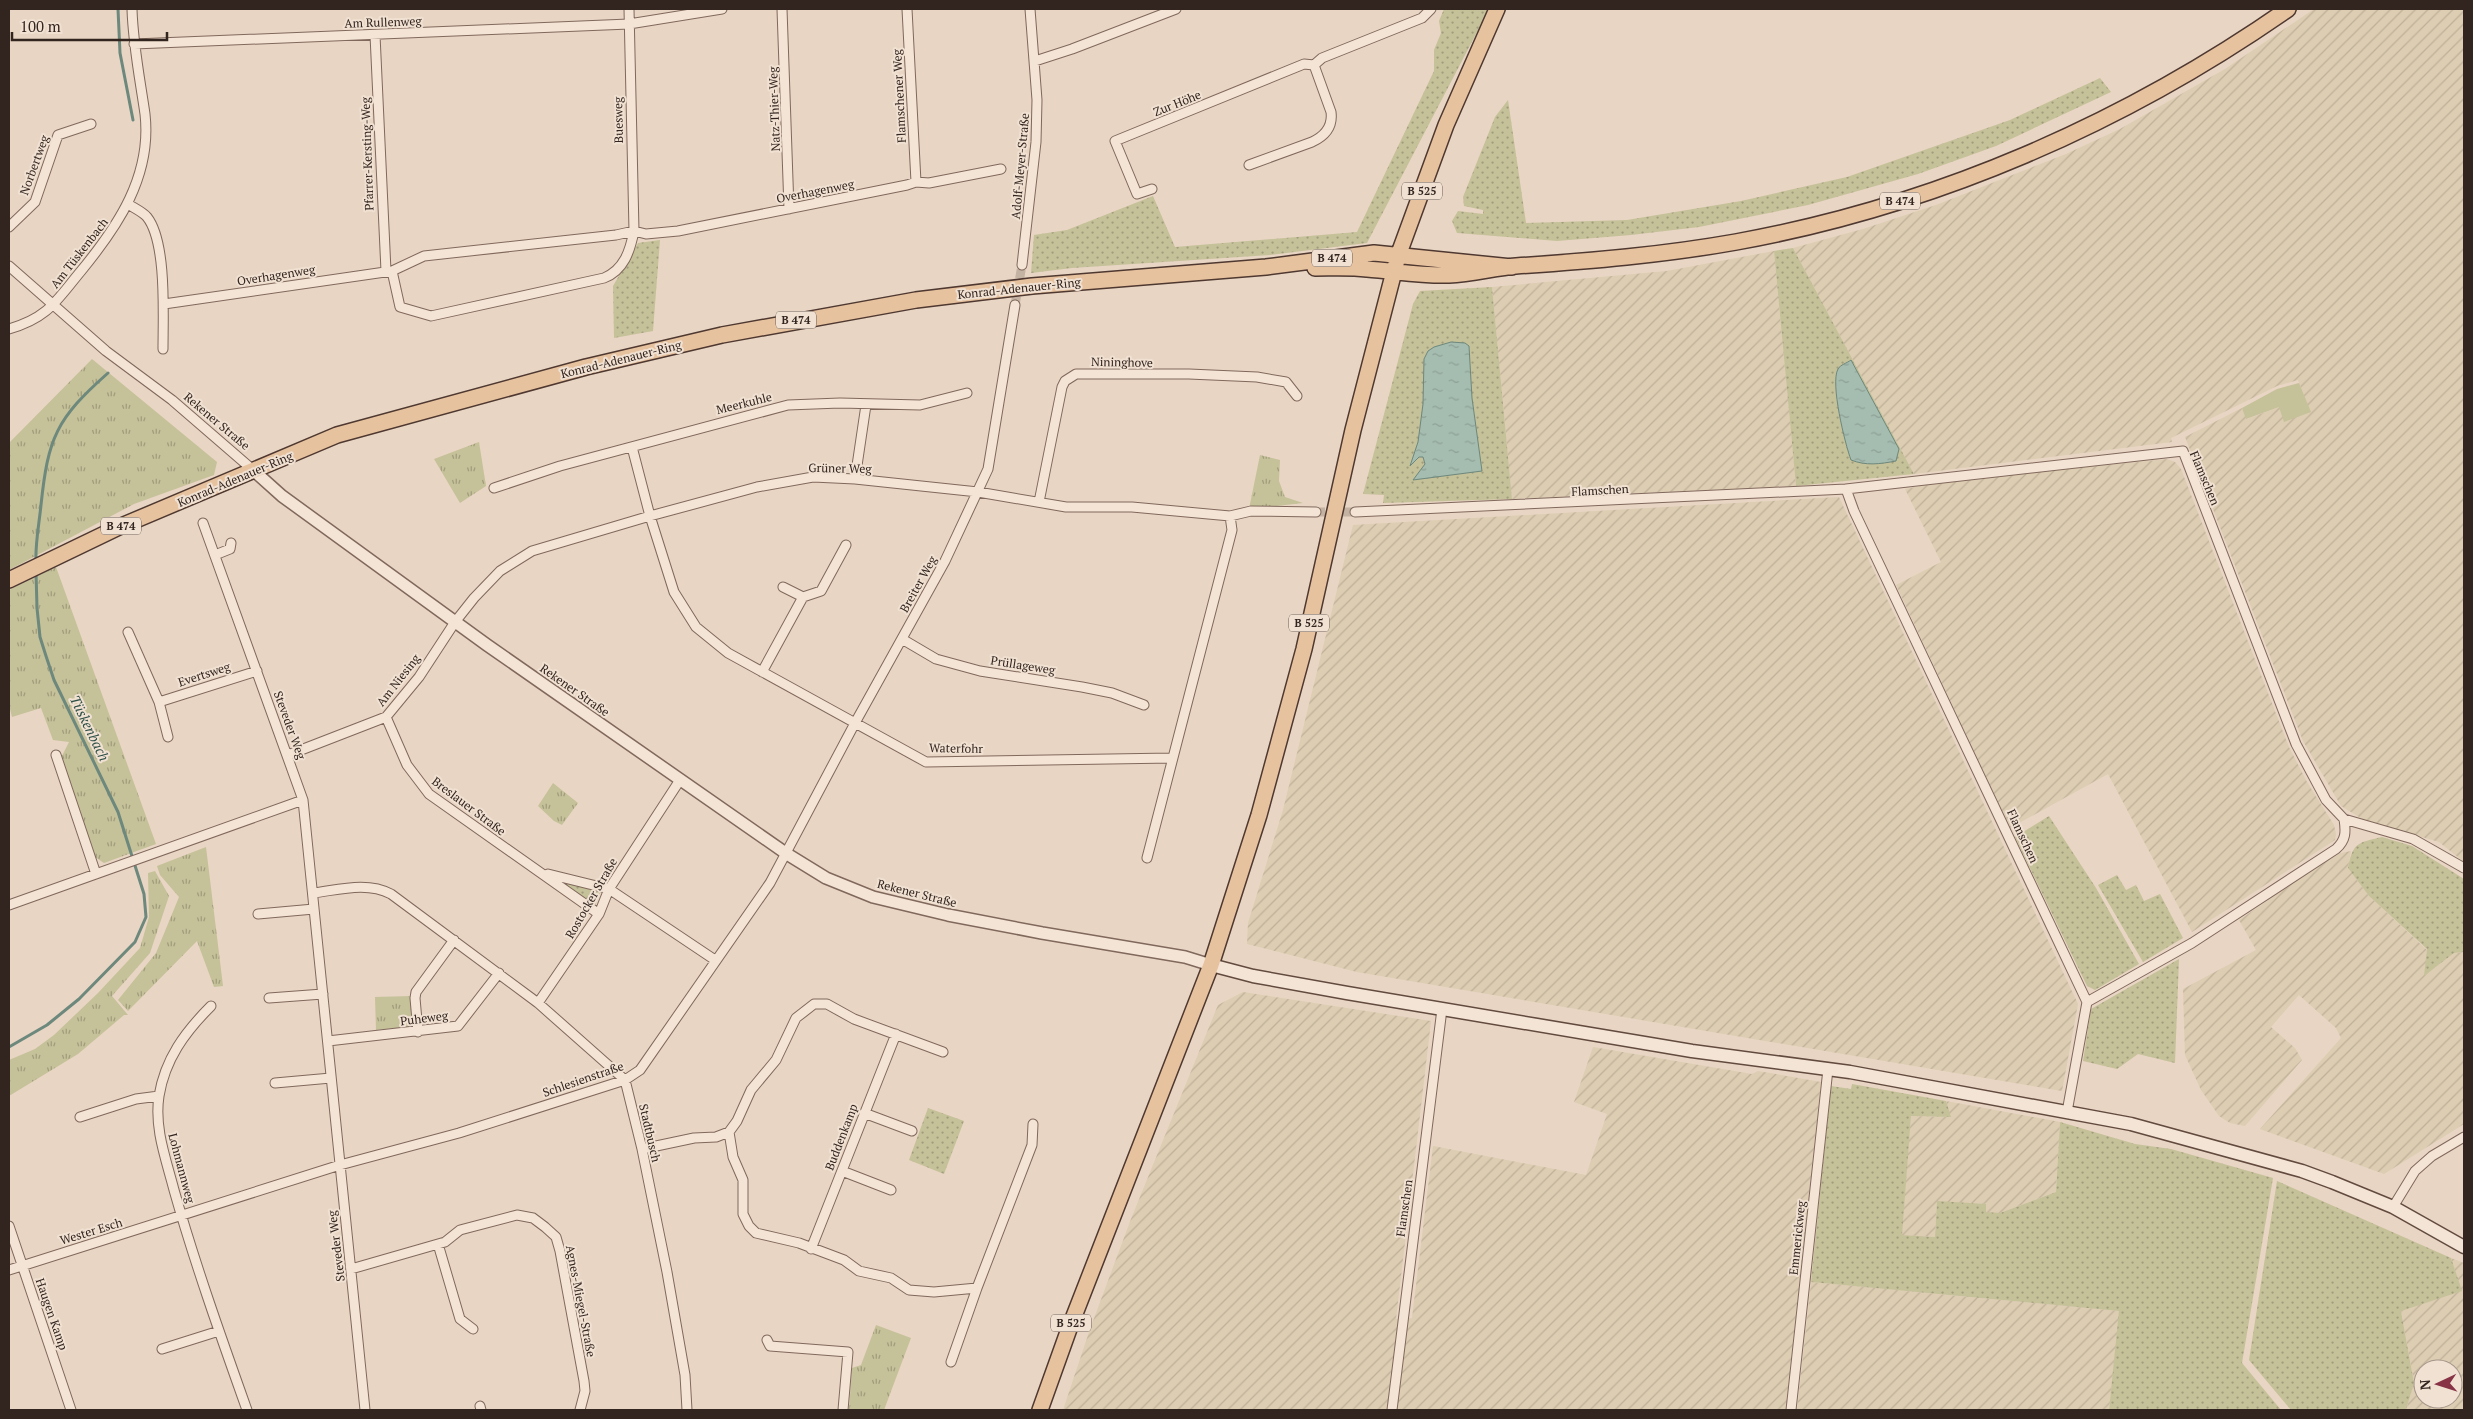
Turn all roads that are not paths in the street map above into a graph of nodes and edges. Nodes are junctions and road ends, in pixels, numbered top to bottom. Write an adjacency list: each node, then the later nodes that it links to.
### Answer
1 (132, 9): 13 (street, Am Tüskenbach)
2 (629, 9): 11 (street, Buesweg)
3 (722, 9): 11 (street, Am Rullenweg)
4 (782, 9): 22 (street, Natz-Thier-Weg)
5 (907, 9): 19 (street, Flamschener Weg)
6 (1030, 9): 14 (street, Adolf-Meyer-Straße)
7 (1176, 9): 14 (street)
8 (1431, 9): 15 (street, Zur Höhe)
9 (1497, 9): 25 (main road, B 525)
10 (2288, 9): 29 (main road, B 474)
11 (629, 24): 12 (street, Am Rullenweg); 24 (street, Buesweg)
12 (375, 35): 13 (street, Am Rullenweg); 30 (street, Pfarrer-Kersting-Weg)
13 (134, 44): 21 (street, Am Tüskenbach)
14 (1035, 61): 26 (street, Adolf-Meyer-Straße)
15 (1314, 65): 17 (street); 20 (street, Zur Höhe)
16 (91, 124): 23 (street, Norbertweg)
17 (1249, 165)
18 (1001, 169): 19 (street, Overhagenweg)
19 (916, 182): 22 (street, Overhagenweg)
20 (1152, 189)
21 (128, 204): 32 (street); 34 (street, Am Tüskenbach)
22 (789, 209): 24 (street, Overhagenweg)
23 (9, 227)
24 (634, 231): 30 (street, Overhagenweg); 30 (street)
25 (1398, 256): 28 (main road, B 474); 29 (main road, B 474); 31 (main road, B 525)
26 (1022, 265)
27 (9, 266): 34 (street, Rekener Straße)
28 (1266, 267): 31 (main road, B 474); 41 (main road, Konrad-Adenauer-Ring / B 474)
29 (1512, 267): 31 (main road, B 474)
30 (389, 271): 32 (street, Overhagenweg)
31 (1394, 273): 87 (main road, B 525)
32 (164, 304): 36 (street)
33 (1015, 305): 45 (street, Breiter Weg)
34 (54, 306): 35 (street, Am Tüskenbach); 41 (street, Rekener Straße)
35 (9, 329)
36 (163, 349)
37 (967, 393): 39 (street, Meerkuhle)
38 (1297, 396): 46 (street, Nininghove)
39 (866, 405): 40 (street, Meerkuhle); 42 (street)
40 (632, 447): 43 (street, Meerkuhle); 49 (street)
41 (254, 470): 55 (main road, Konrad-Adenauer-Ring / B 474); 58 (street, Rekener Straße)
42 (855, 479): 45 (street, Grüner Weg); 49 (street, Grüner Weg)
43 (494, 488)
44 (1846, 489): 48 (street, Flamschen); 73 (street, Flamschen); 91 (street, Flamschen)
45 (978, 492): 46 (street, Grüner Weg); 60 (street, Breiter Weg)
46 (1039, 502): 50 (street, Grüner Weg)
47 (1316, 512): 50 (street, Grüner Weg)
48 (1355, 512)
49 (650, 516): 58 (street, Grüner Weg); 62 (street, Waterfohr)
50 (1230, 516): 70 (street)
51 (203, 523): 54 (street, Steveder Weg)
52 (231, 543): 54 (street)
53 (846, 545): 57 (street)
54 (215, 556): 61 (street, Steveder Weg)
55 (13, 578)
56 (783, 587): 57 (street)
57 (803, 597): 62 (street)
58 (455, 622): 65 (street, Am Niesing); 71 (street, Rekener Straße)
59 (128, 632): 63 (street)
60 (902, 639): 64 (street, Prüllageweg); 66 (street, Breiter Weg)
61 (257, 670): 63 (street, Evertsweg); 69 (street, Steveder Weg)
62 (762, 672): 66 (street, Waterfohr)
63 (160, 702): 67 (street)
64 (1144, 705)
65 (386, 717): 69 (street, Am Niesing); 77 (street, Breslauer Straße)
66 (854, 723): 70 (street, Waterfohr); 74 (street, Breiter Weg)
67 (168, 737)
68 (56, 755): 78 (street)
69 (288, 756): 72 (street, Steveder Weg)
70 (1172, 758): 75 (street)
71 (680, 780): 74 (street, Rekener Straße); 79 (street, Rostocker Straße)
72 (303, 800): 78 (street); 80 (street, Steveder Weg)
73 (2344, 820): 76 (street); 91 (street)
74 (787, 854): 86 (street, Schlesienstraße); 87 (street, Rekener Straße)
75 (1148, 858)
76 (2464, 868)
77 (542, 873): 79 (street, Breslauer Straße); 84 (street, Breslauer Straße)
78 (96, 874): 81 (street)
79 (608, 889): 84 (street, Rostocker Straße); 86 (street, Breslauer Straße)
80 (312, 893): 82 (street, Steveder Weg); 85 (street)
81 (9, 905)
82 (314, 909): 83 (street); 89 (street, Steveder Weg)
83 (258, 914)
84 (599, 914): 92 (street, Rostocker Straße)
85 (454, 940): 88 (street); 95 (street)
86 (716, 960): 101 (street, Schlesienstraße)
87 (1211, 965): 94 (main road); 136 (main road, B 525)
88 (499, 973): 92 (street); 95 (street, Puheweg)
89 (323, 994): 90 (street); 97 (street, Steveder Weg)
90 (269, 998)
91 (2088, 1002): 104 (street)
92 (538, 1003): 101 (street)
93 (211, 1006): 103 (street, Lohmannweg)
94 (1442, 1009): 99 (main road); 137 (street, Flamschen)
95 (418, 1032): 97 (street, Puheweg)
96 (896, 1034): 98 (street); 105 (street, Buddenkamp); 109 (street)
97 (328, 1040): 100 (street, Steveder Weg)
98 (943, 1052)
99 (1828, 1069): 104 (main road); 138 (street, Emmerickweg)
100 (331, 1078): 102 (street); 112 (street, Steveder Weg)
101 (625, 1080): 111 (street, Stadtbusch); 112 (street, Schlesienstraße)
102 (275, 1083)
103 (159, 1096): 106 (street); 116 (street, Lohmannweg)
104 (2067, 1112): 115 (main road)
105 (864, 1113): 108 (street); 113 (street, Buddenkamp)
106 (80, 1117)
107 (1033, 1124): 124 (street)
108 (912, 1131)
109 (729, 1132): 111 (street); 120 (street)
110 (2464, 1136): 115 (street)
111 (642, 1150): 134 (street, Stadtbusch)
112 (340, 1165): 116 (street, Wester Esch); 122 (street, Steveder Weg)
113 (842, 1171): 114 (street); 120 (street, Buddenkamp)
114 (891, 1190)
115 (2392, 1208): 119 (main road)
116 (182, 1216): 121 (street, Wester Esch); 126 (street)
117 (9, 1226): 121 (street, Haugen Kamp)
118 (438, 1244): 122 (street, Agnes-Miegel-Straße); 125 (street); 133 (street, Agnes-Miegel-Straße)
119 (2464, 1247)
120 (811, 1249): 124 (street)
121 (22, 1265): 123 (street, Wester Esch); 131 (street, Haugen Kamp)
122 (351, 1269): 130 (street, Steveder Weg)
123 (9, 1270)
124 (977, 1288): 129 (street)
125 (474, 1328)
126 (219, 1331): 128 (street); 132 (street)
127 (767, 1340): 135 (street)
128 (162, 1349)
129 (951, 1362)
130 (362, 1409)
131 (72, 1410)
132 (247, 1410)
133 (580, 1410)
134 (686, 1410)
135 (843, 1410)
136 (1040, 1410)
137 (1392, 1410)
138 (1791, 1410)

